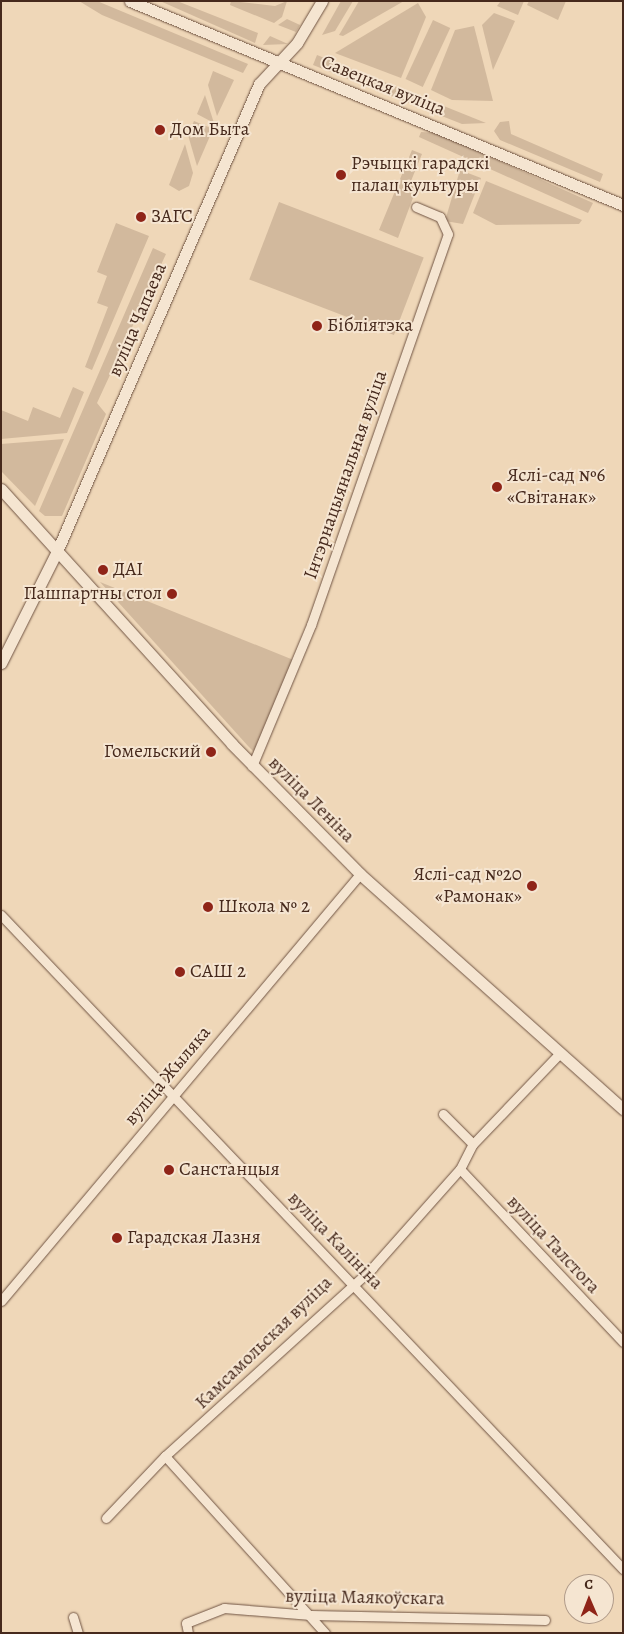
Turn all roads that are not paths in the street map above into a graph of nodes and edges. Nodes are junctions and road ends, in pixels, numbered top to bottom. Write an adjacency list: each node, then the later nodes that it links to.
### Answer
1 (130, 1): 3 (street, Савецкая вуліца)
2 (322, 1): 3 (street, вуліца Чапаева)
3 (279, 62): 4 (street, Савецкая вуліца); 7 (street, вуліца Чапаева)
4 (623, 205)
5 (416, 207): 9 (street, Інтэрнацыянальная вуліца)
6 (1, 489): 7 (street, вуліца Леніна)
7 (58, 549): 8 (street, вуліца Чапаева); 9 (street, вуліца Леніна)
8 (1, 663)
9 (252, 766): 10 (street, вуліца Леніна)
10 (360, 874): 12 (street, вуліца Леніна); 13 (street, вуліца Жыляка)
11 (1, 916): 13 (street, вуліца Калініна)
12 (559, 1054): 14 (street, вуліца Леніна); 16 (street, Камсамольская вуліца)
13 (173, 1094): 18 (street, вуліца Калініна); 19 (street, вуліца Жыляка)
14 (623, 1109)
15 (443, 1114): 16 (street)
16 (473, 1144): 17 (street, Камсамольская вуліца)
17 (460, 1169): 18 (street, Камсамольская вуліца); 20 (street, вуліца Талстога)
18 (352, 1282): 21 (street, Камсамольская вуліца); 23 (street, вуліца Калініна)
19 (1, 1301)
20 (623, 1342)
21 (165, 1456): 22 (street, Камсамольская вуліца); 24 (street)
22 (106, 1518)
23 (623, 1569)
24 (311, 1615): 26 (street, вуліца Маякоўскага); 28 (street, вуліца Маякоўскага); 29 (street)
25 (73, 1617): 27 (street)
26 (545, 1620)
27 (78, 1633)
28 (188, 1633)
29 (325, 1633)

